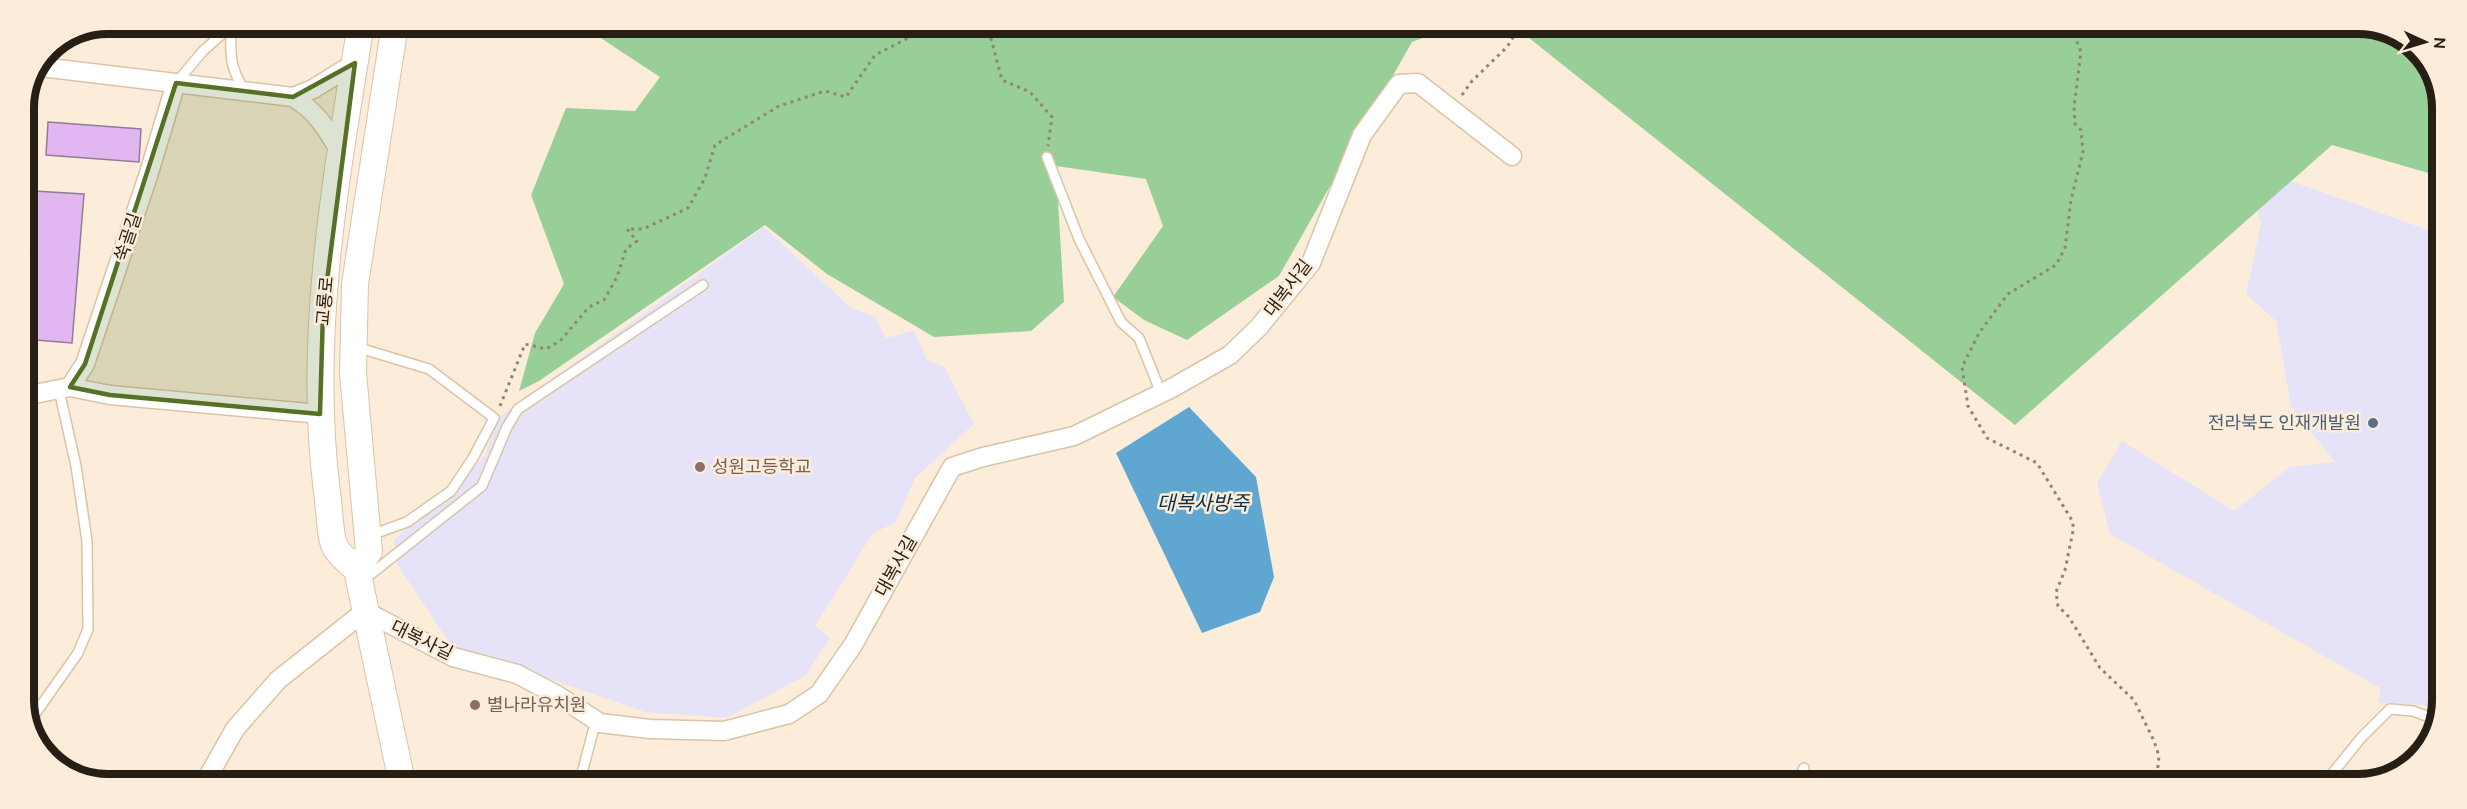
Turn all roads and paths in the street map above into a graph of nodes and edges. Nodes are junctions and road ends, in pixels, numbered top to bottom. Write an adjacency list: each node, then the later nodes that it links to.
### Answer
1 (223, 34): 11 (lane, 쑥골길)
2 (232, 34): 12 (lane)
3 (359, 34): 9 (street, 교룡로)
4 (393, 34): 19 (street, 교룡로)
5 (916, 34): 24 (path)
6 (990, 34): 17 (path)
7 (1515, 34): 14 (path)
8 (2076, 34): 36 (path)
9 (355, 63): 13 (street); 15 (street, 교룡로)
10 (47, 68): 11 (street)
11 (176, 83): 12 (street); 20 (street, 쑥골길)
12 (244, 91): 13 (street)
13 (293, 97): 15 (street)
14 (1451, 108): 16 (street, 대복사길); 22 (street, 대복사길)
15 (341, 153): 23 (street, 교룡로)
16 (1512, 156)
17 (1047, 157): 22 (lane)
18 (703, 285): 26 (lane)
19 (354, 346): 24 (lane); 25 (street, 교룡로)
20 (65, 388): 21 (street); 23 (street); 28 (lane)
21 (35, 392)
22 (1161, 393): 30 (street, 대복사길)
23 (320, 414): 26 (street, 교룡로)
24 (494, 418): 25 (lane)
25 (368, 536): 26 (street, 교룡로)
26 (358, 577): 27 (street)
27 (365, 611): 30 (street, 대복사길); 32 (street); 33 (street)
28 (36, 712)
29 (2431, 717): 37 (lane)
30 (596, 720): 34 (lane)
31 (1804, 768): 35 (lane)
32 (210, 774)
33 (400, 774)
34 (582, 774)
35 (1801, 774)
36 (2157, 774)
37 (2332, 774)

